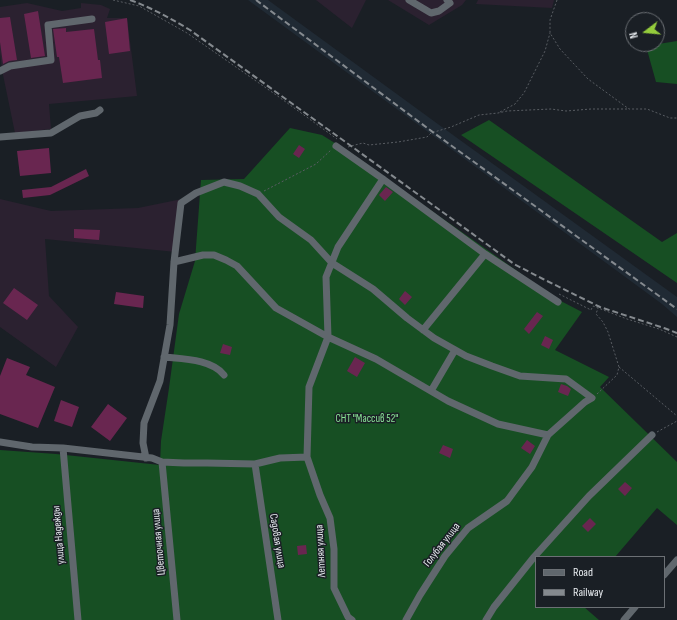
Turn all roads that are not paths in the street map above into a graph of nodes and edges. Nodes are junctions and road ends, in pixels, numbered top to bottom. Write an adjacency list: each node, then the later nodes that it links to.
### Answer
1 (409, 0): 2 (lane)
2 (447, 0)
3 (92, 19): 4 (lane)
4 (0, 71)
5 (100, 110): 6 (lane)
6 (0, 137)
7 (339, 144): 8 (lane)
8 (383, 179): 9 (lane); 11 (lane)
9 (485, 254): 12 (lane); 13 (lane)
10 (174, 262): 11 (lane); 14 (lane); 16 (lane)
11 (332, 262): 13 (lane); 14 (lane)
12 (558, 302)
13 (423, 330): 15 (lane)
14 (328, 337): 18 (lane); 23 (lane)
15 (455, 350): 18 (lane); 19 (lane)
16 (164, 357): 17 (lane); 24 (lane)
17 (224, 375)
18 (431, 391): 19 (lane)
19 (548, 435): 34 (lane, Голубая улица)
20 (652, 435): 35 (lane)
21 (0, 442): 22 (lane)
22 (62, 448): 24 (lane); 30 (lane, улица Надежды)
23 (306, 457): 26 (lane); 33 (lane, Летняя улица)
24 (146, 458): 25 (lane)
25 (162, 462): 26 (lane); 31 (lane, Цветочная улица)
26 (254, 464): 32 (lane, Садовая улица)
27 (677, 560): 28 (lane)
28 (665, 574)
29 (635, 608): 36 (lane)
30 (78, 620)
31 (177, 620)
32 (278, 620)
33 (352, 620)
34 (406, 620)
35 (486, 620)
36 (624, 620)

